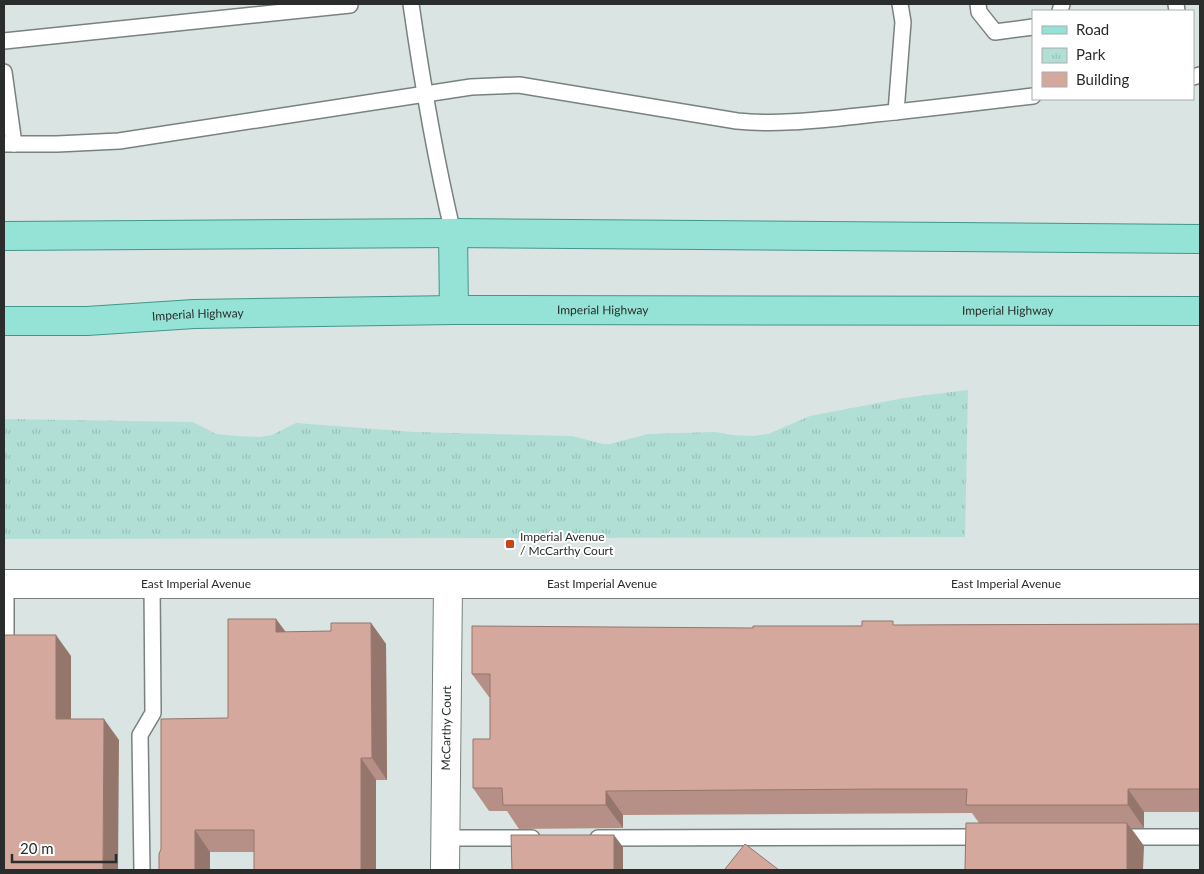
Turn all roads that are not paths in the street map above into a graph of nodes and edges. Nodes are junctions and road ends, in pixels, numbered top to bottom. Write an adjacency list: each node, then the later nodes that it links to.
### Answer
1 (411, 4): 8 (lane)
2 (900, 4): 10 (lane)
3 (978, 4): 5 (lane)
4 (350, 6): 6 (lane)
5 (1032, 27)
6 (4, 41)
7 (4, 72): 11 (lane)
8 (424, 94): 10 (lane); 11 (lane); 12 (lane)
9 (1032, 96): 10 (lane)
10 (896, 112)
11 (9, 144)
12 (453, 234): 13 (main road); 14 (main road); 15 (main road)
13 (4, 236)
14 (1200, 239)
15 (454, 310): 16 (main road, Imperial Highway); 17 (main road, Imperial Highway)
16 (1200, 311)
17 (4, 321)
18 (5, 584): 19 (street, East Imperial Avenue); 22 (lane)
19 (152, 584): 21 (street, East Imperial Avenue); 29 (lane)
20 (1200, 584): 21 (street, East Imperial Avenue)
21 (448, 585): 26 (street, McCarthy Court)
22 (6, 658)
23 (1002, 837): 28 (lane)
24 (1101, 837): 25 (lane)
25 (1200, 837)
26 (446, 838): 27 (lane); 30 (street, McCarthy Court)
27 (545, 838)
28 (585, 838)
29 (142, 870)
30 (446, 870)

